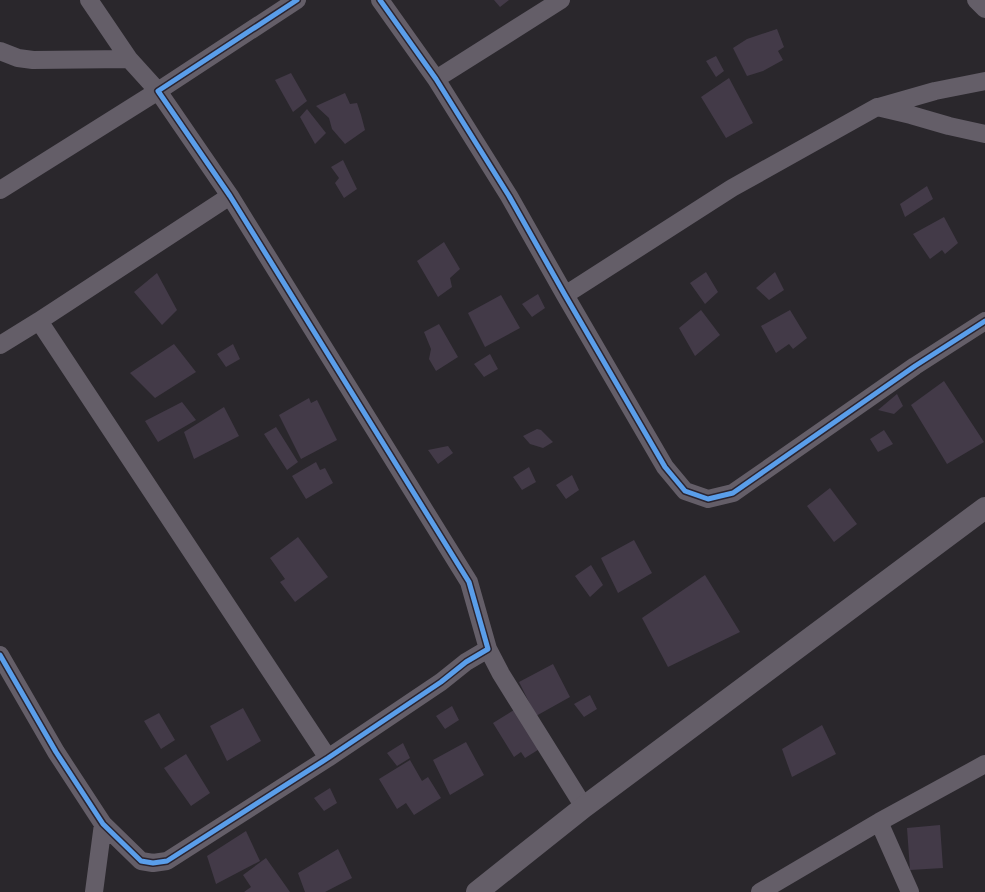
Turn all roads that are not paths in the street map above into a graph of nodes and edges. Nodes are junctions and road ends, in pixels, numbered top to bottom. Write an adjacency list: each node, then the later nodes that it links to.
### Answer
1 (89, 0): 8 (street)
2 (297, 0): 11 (street)
3 (380, 0): 9 (street)
4 (561, 0): 9 (street)
5 (976, 0): 6 (street)
6 (985, 9)
7 (0, 51): 8 (street)
8 (129, 59): 11 (street)
9 (436, 79): 16 (street)
10 (985, 81): 12 (street)
11 (158, 91): 14 (street); 15 (street)
12 (877, 107): 13 (street); 16 (street)
13 (985, 134)
14 (0, 190)
15 (230, 196): 17 (street); 21 (street)
16 (565, 296): 18 (street)
17 (39, 321): 19 (street); 23 (street)
18 (985, 321)
19 (0, 345)
20 (985, 508): 25 (street)
21 (488, 649): 23 (street); 25 (street)
22 (0, 655): 27 (street)
23 (328, 758): 27 (street)
24 (985, 764): 26 (street)
25 (584, 807): 29 (street)
26 (879, 822): 30 (street); 31 (street)
27 (103, 824): 28 (street)
28 (94, 892)
29 (477, 892)
30 (760, 892)
31 (910, 892)

